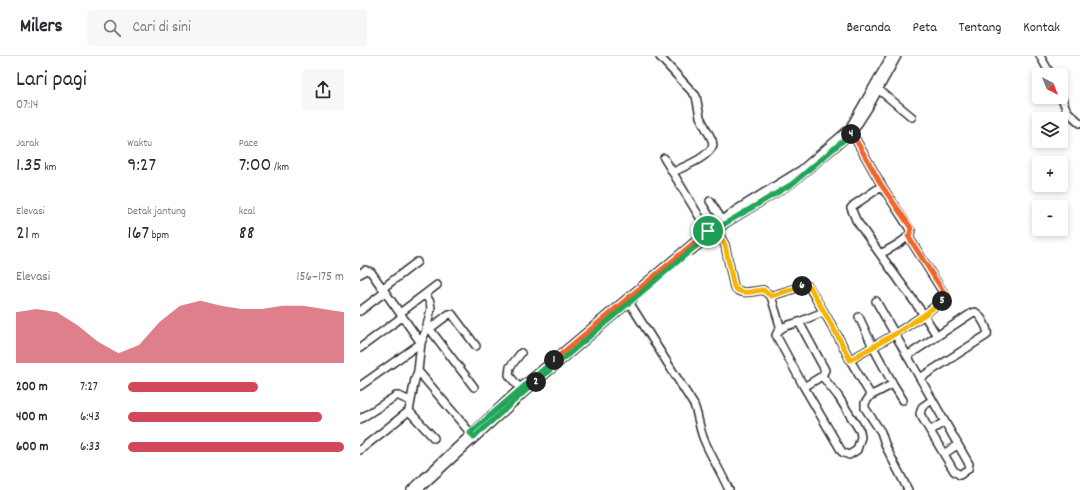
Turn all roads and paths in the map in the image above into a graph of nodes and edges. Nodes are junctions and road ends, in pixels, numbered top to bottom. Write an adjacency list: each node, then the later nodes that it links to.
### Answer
1 (891, 56): 8 (street)
2 (897, 56): 6 (street)
3 (1040, 56): 5 (street)
4 (660, 57): 13 (street)
5 (1047, 68)
6 (878, 89): 8 (street); 9 (street)
7 (1065, 104): 10 (street)
8 (866, 106): 11 (street); 16 (street)
9 (912, 117)
10 (1080, 123)
11 (852, 133): 14 (street); 17 (street)
12 (664, 158): 13 (street)
13 (673, 172): 17 (street)
14 (882, 186): 18 (street); 19 (street)
15 (710, 201): 16 (street)
16 (722, 220): 17 (street)
17 (713, 229): 25 (street); 27 (street); 36 (street)
18 (908, 236): 19 (street); 31 (street)
19 (880, 254): 31 (street)
20 (417, 262): 23 (street)
21 (360, 274): 23 (street)
22 (437, 285): 24 (street)
23 (384, 290): 28 (street); 30 (street)
24 (425, 294): 30 (street); 34 (street)
25 (771, 296): 29 (street); 35 (street)
26 (876, 301): 37 (street)
27 (629, 302): 36 (street); 70 (street)
28 (360, 311)
29 (823, 312): 33 (street); 45 (street)
30 (401, 315): 39 (street); 42 (street)
31 (924, 315): 37 (street); 38 (street)
32 (859, 317): 41 (street)
33 (799, 322): 35 (street); 47 (street)
34 (428, 329): 39 (street); 40 (street); 51 (street)
35 (781, 329): 52 (street)
36 (592, 332): 53 (street); 62 (street)
37 (895, 334): 41 (street); 44 (street)
38 (937, 336): 44 (street); 48 (street)
39 (421, 343): 46 (street); 50 (street)
40 (476, 346)
41 (873, 347): 45 (street); 49 (street)
42 (360, 348)
43 (521, 353): 53 (street)
44 (907, 356): 48 (street)
45 (850, 360): 54 (street)
46 (418, 371): 57 (street); 62 (street)
47 (822, 376): 52 (street); 52 (street)
48 (920, 378): 56 (street)
49 (893, 384): 54 (street); 55 (street)
50 (360, 386)
51 (474, 387)
52 (804, 387)
53 (520, 388): 62 (street)
54 (871, 395): 71 (street)
55 (903, 400)
56 (932, 400): 60 (street); 61 (street)
57 (410, 401): 58 (street); 59 (street)
58 (409, 412): 63 (street); 65 (street)
59 (360, 419)
60 (944, 422): 61 (street); 64 (street)
61 (930, 431): 66 (street)
62 (472, 435): 67 (street); 68 (street)
63 (434, 438)
64 (957, 446): 66 (street); 66 (street)
65 (360, 450)
66 (944, 454)
67 (426, 487): 69 (street)
68 (411, 490)
69 (418, 490)
70 (729, 490)
71 (908, 490)

